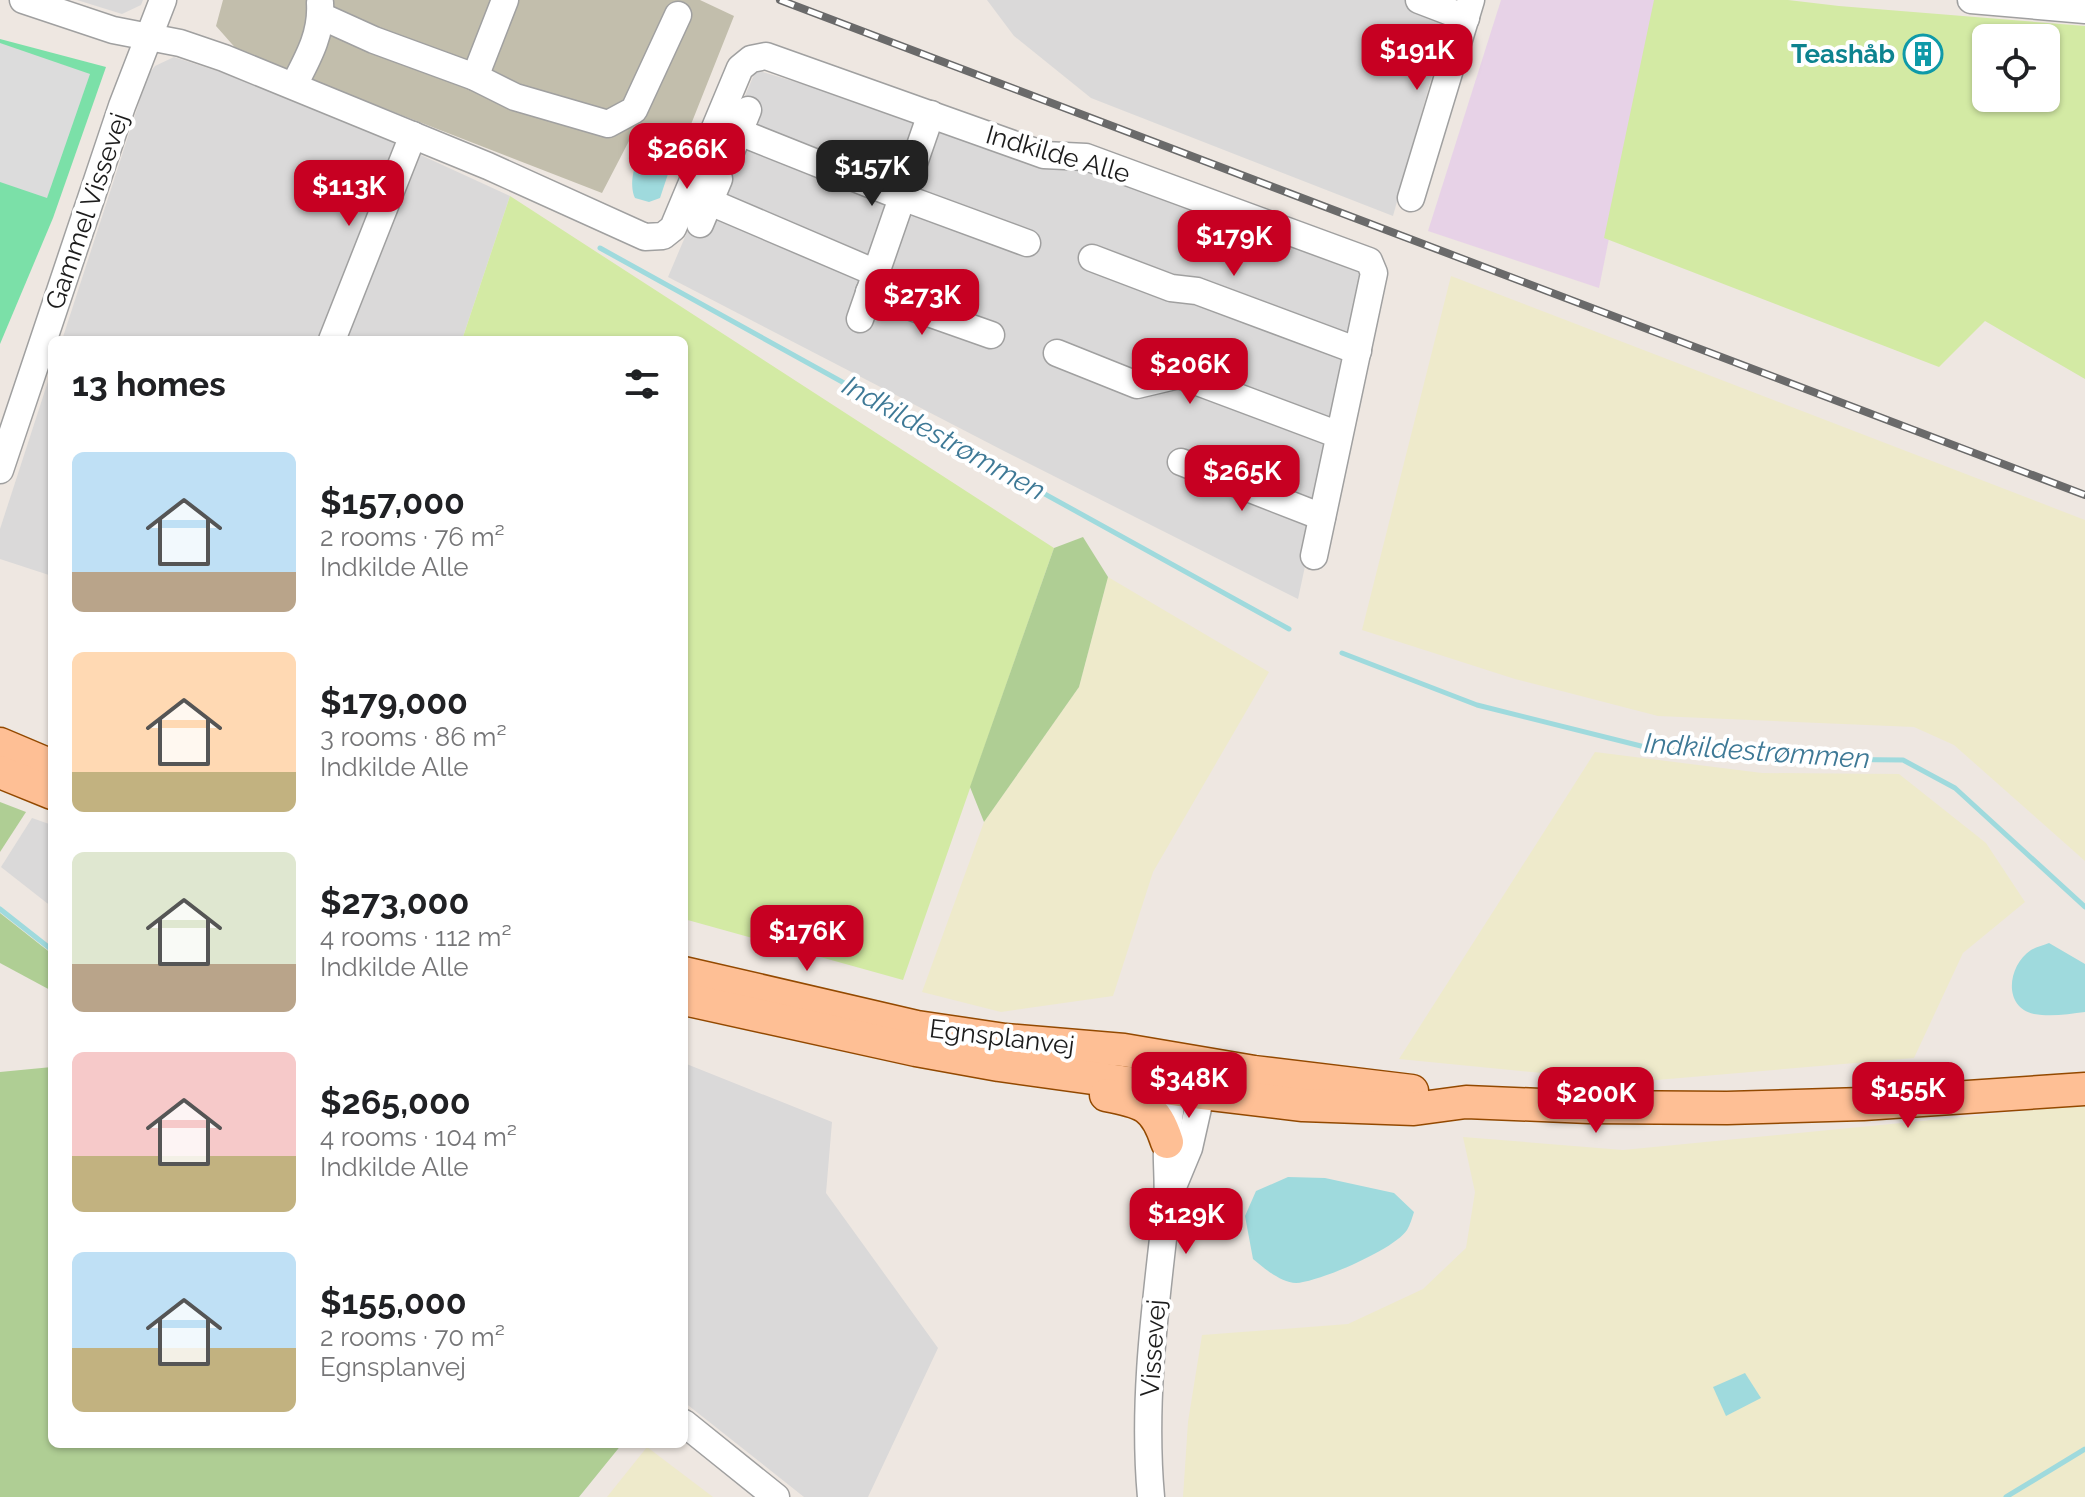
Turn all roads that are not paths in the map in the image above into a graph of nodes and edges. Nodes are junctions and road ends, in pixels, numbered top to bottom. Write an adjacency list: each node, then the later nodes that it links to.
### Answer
1 (23, 0): 10 (street, Indkilde Alle)
2 (163, 0): 10 (street, Gammel Vissevej)
3 (505, 0): 11 (street)
4 (1419, 0): 7 (street)
5 (1971, 0): 8 (street)
6 (320, 8): 11 (street); 12 (street)
7 (1468, 9): 17 (street)
8 (2085, 10)
9 (678, 15): 11 (street)
10 (148, 37): 12 (street, Indkilde Alle); 29 (street, Gammel Vissevej)
11 (475, 77)
12 (294, 85): 15 (street, Indkilde Alle)
13 (931, 114): 15 (street, Indkilde Alle); 16 (street); 25 (street, Indkilde Alle)
14 (739, 132): 16 (street)
15 (413, 135): 24 (street)
16 (902, 197): 19 (street); 21 (street)
17 (1411, 198)
18 (710, 201): 21 (street)
19 (1027, 243)
20 (1092, 258): 25 (street)
21 (872, 283): 22 (street); 23 (street)
22 (860, 319)
23 (991, 335)
24 (334, 336)
25 (1358, 351): 27 (street, Indkilde Alle)
26 (1057, 353): 27 (street)
27 (1339, 435): 30 (street, Indkilde Alle)
28 (1181, 462): 30 (street)
29 (0, 470)
30 (1322, 517): 31 (street, Indkilde Alle)
31 (1314, 556)
32 (0, 744): 33 (main road)
33 (48, 764)
34 (0, 772): 35 (main road)
35 (48, 791)
36 (688, 974): 39 (main road, Egnsplanvej)
37 (688, 1000): 38 (main road, Egnsplanvej)
38 (999, 1065): 39 (main road, Egnsplanvej); 42 (main road)
39 (1193, 1077): 41 (main road, Egnsplanvej); 41 (main road, Egnsplanvej); 42 (street, Vissevej); 43 (street, Vissevej)
40 (2085, 1089): 41 (main road, Egnsplanvej)
41 (1466, 1102)
42 (1167, 1142): 43 (street, Vissevej)
43 (1167, 1199): 46 (street, Vissevej)
44 (688, 1426): 45 (street)
45 (776, 1497)
46 (1151, 1497)

